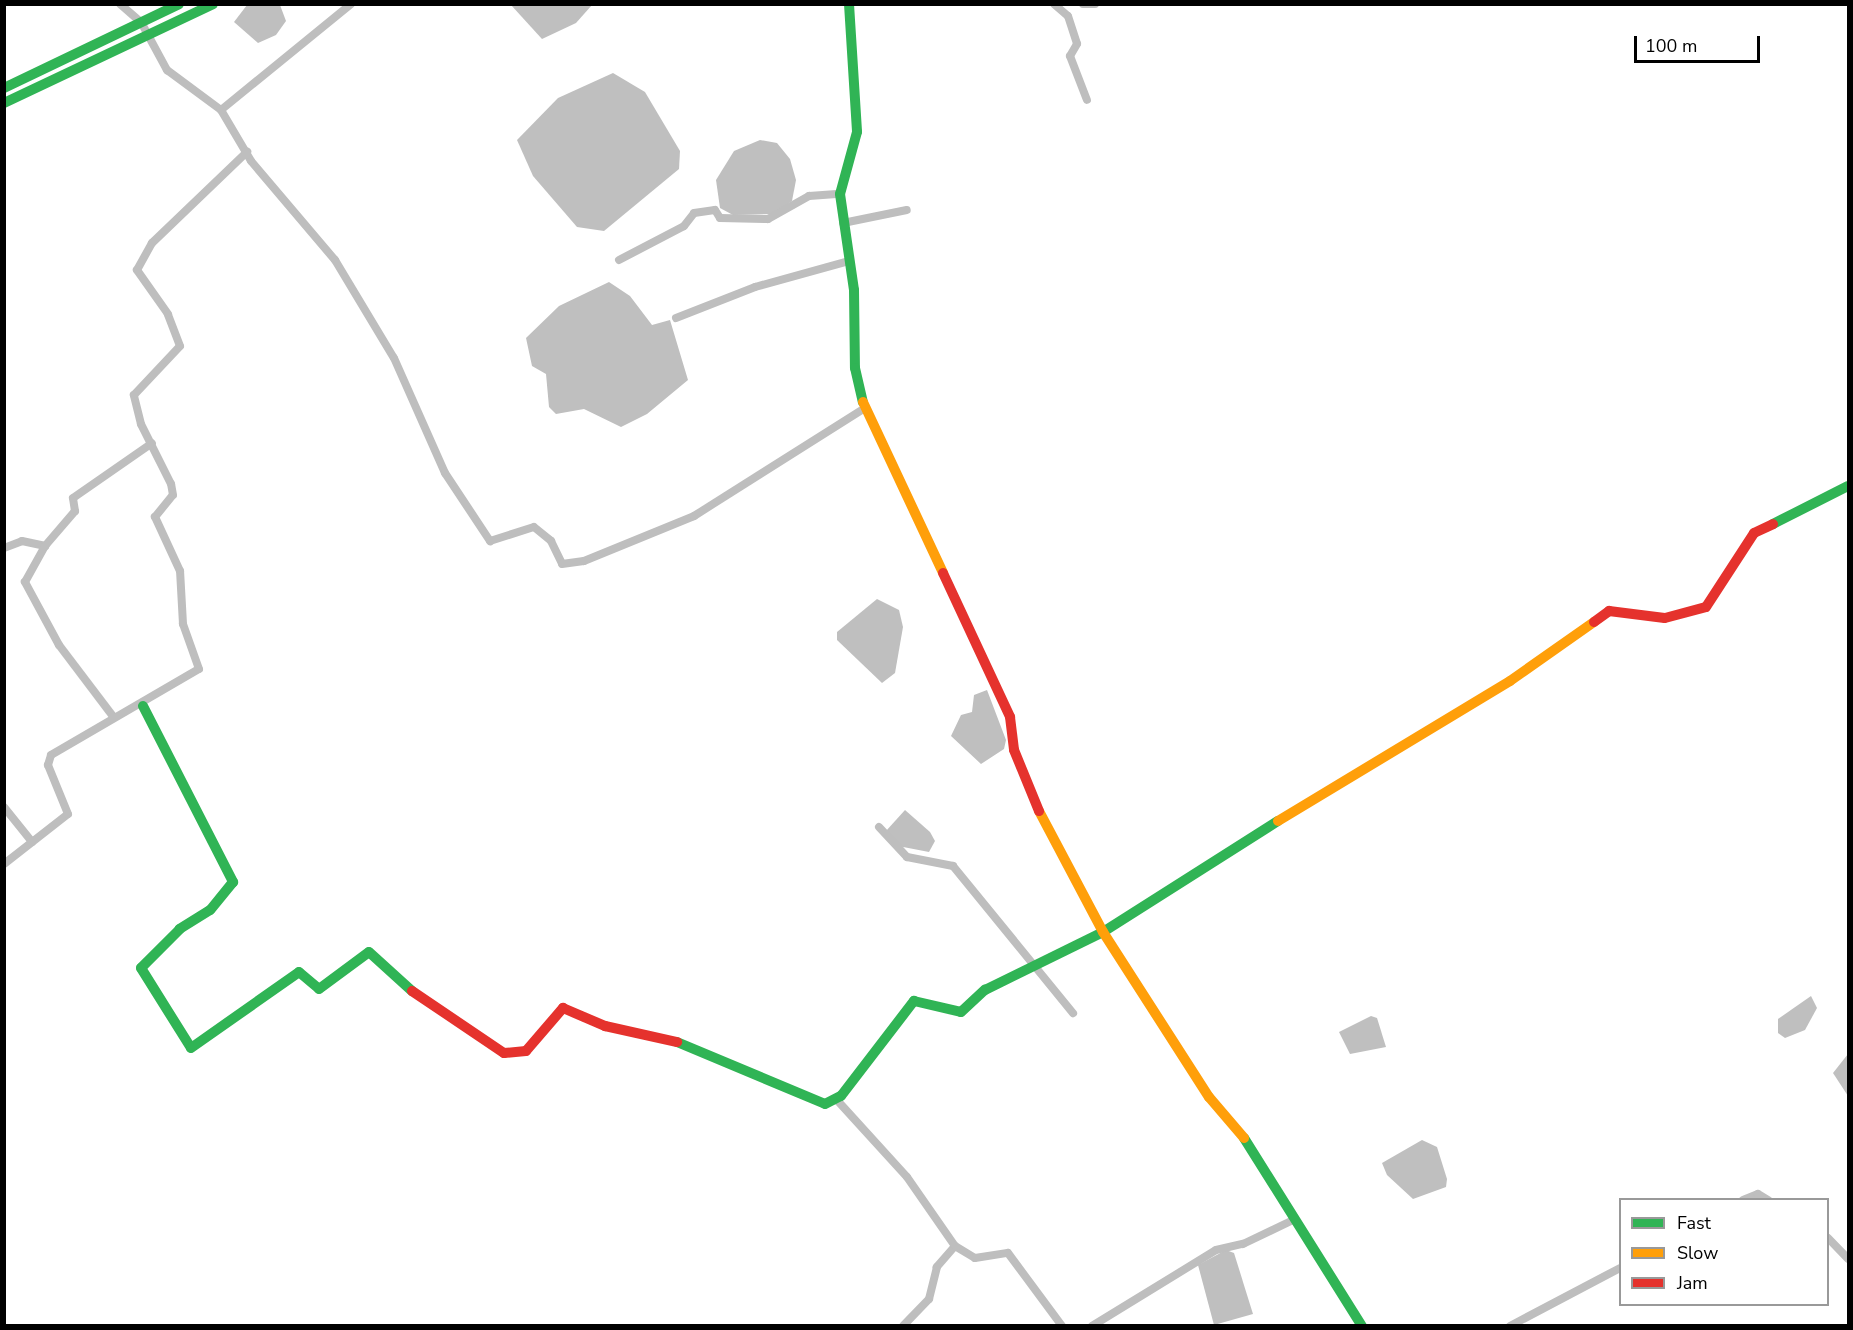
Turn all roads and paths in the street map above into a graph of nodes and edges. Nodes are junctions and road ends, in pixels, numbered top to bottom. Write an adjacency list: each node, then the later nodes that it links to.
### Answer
1 (120, 4): 9 (street)
2 (179, 4): 9 (street)
3 (213, 4): 10 (street)
4 (351, 4): 14 (street)
5 (849, 4): 16 (street)
6 (1054, 4): 12 (street)
7 (1083, 4): 8 (street)
8 (1095, 4)
9 (141, 22): 10 (street); 11 (street)
10 (148, 34): 13 (street); 14 (street)
11 (4, 88)
12 (1087, 100)
13 (4, 103)
14 (221, 110): 15 (street)
15 (247, 152): 22 (street); 23 (street)
16 (840, 194): 18 (street); 19 (street)
17 (907, 210): 18 (street)
18 (843, 223): 20 (street)
19 (619, 261)
20 (849, 261): 21 (street); 22 (street)
21 (676, 318)
22 (865, 408): 33 (street)
23 (152, 443): 25 (street); 27 (street)
24 (1848, 486): 33 (street)
25 (45, 546): 26 (street); 28 (street)
26 (4, 548)
27 (143, 706): 28 (street); 36 (street)
28 (112, 715): 31 (street)
29 (4, 807): 31 (street)
30 (879, 827): 34 (street)
31 (32, 842): 32 (street)
32 (4, 864)
33 (1103, 932): 34 (street); 39 (street)
34 (1037, 967): 35 (street); 36 (street)
35 (1073, 1012)
36 (836, 1099): 41 (street)
37 (1748, 1198): 38 (street)
38 (1765, 1198)
39 (1293, 1220): 46 (street); 47 (street)
40 (1829, 1240): 42 (street)
41 (955, 1246): 44 (street); 45 (street)
42 (1848, 1259)
43 (1619, 1270): 48 (street)
44 (903, 1326)
45 (1062, 1326)
46 (1092, 1326)
47 (1362, 1326)
48 (1510, 1326)

